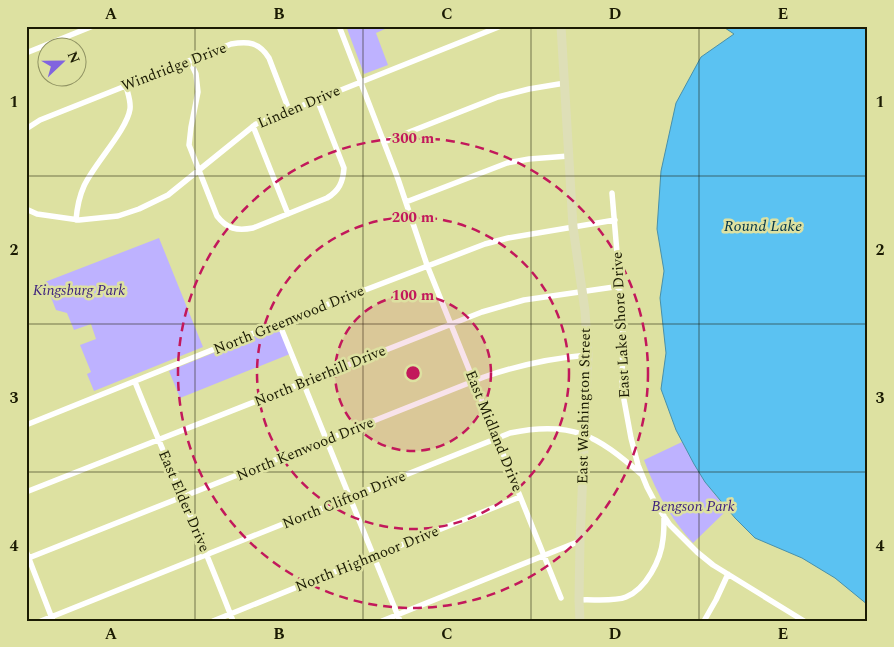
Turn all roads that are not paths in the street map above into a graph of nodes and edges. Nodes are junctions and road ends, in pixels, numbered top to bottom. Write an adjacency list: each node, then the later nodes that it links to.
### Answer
1 (93, 26): 5 (street)
2 (339, 26): 7 (street, East Midland Drive)
3 (501, 26): 7 (street, Linden Drive)
4 (561, 26): 8 (main road, East Washington Street)
5 (26, 53)
6 (190, 61): 9 (street, Windridge Drive); 11 (street, Windridge Drive); 16 (street)
7 (360, 82): 10 (street, Linden Drive); 14 (street, East Midland Drive)
8 (565, 83): 14 (street); 15 (main road, East Washington Street)
9 (126, 86): 13 (street, Windridge Drive); 21 (street)
10 (317, 99): 11 (street, Linden Drive); 20 (street)
11 (289, 110): 12 (street, Linden Drive)
12 (253, 126): 16 (street, Linden Drive); 20 (street)
13 (26, 129)
14 (384, 142): 18 (street, East Midland Drive)
15 (569, 156): 18 (street); 23 (main road, East Washington Street)
16 (198, 170): 20 (street); 21 (street, Linden Drive)
17 (612, 193): 22 (street, East Lake Shore Drive)
18 (406, 202): 24 (street, East Midland Drive)
19 (26, 209): 21 (street, Linden Drive)
20 (288, 214)
21 (76, 220)
22 (614, 220): 23 (street, North Greenwood Drive); 25 (street, East Lake Shore Drive)
23 (573, 227): 24 (street, North Greenwood Drive); 26 (main road, East Washington Street)
24 (426, 265): 27 (street, North Greenwood Drive); 28 (street, East Midland Drive)
25 (621, 286): 26 (street, North Brierhill Drive); 38 (street, East Lake Shore Drive)
26 (582, 291): 28 (street, North Brierhill Drive); 29 (main road, East Washington Street)
27 (279, 323): 31 (street, North Greenwood Drive); 32 (street)
28 (451, 324): 30 (street, East Midland Drive); 32 (street, North Brierhill Drive)
29 (588, 354): 30 (street, North Kenwood Drive); 34 (main road, East Washington Street)
30 (474, 381): 35 (street, East Midland Drive); 36 (street, North Kenwood Drive)
31 (135, 382): 33 (street, North Greenwood Drive); 37 (street, East Elder Drive)
32 (304, 383): 36 (street); 37 (street, North Brierhill Drive)
33 (26, 425)
34 (584, 435): 35 (street, North Clifton Drive); 38 (street, North Clifton Drive); 44 (main road, East Washington Street)
35 (497, 439): 40 (street, East Midland Drive); 42 (street, North Clifton Drive)
36 (327, 440): 41 (street, North Kenwood Drive); 42 (street)
37 (158, 441): 39 (street, North Brierhill Drive); 41 (street, East Elder Drive)
38 (642, 475): 43 (street, East Lake Shore Drive)
39 (26, 492)
40 (520, 497): 46 (street, East Midland Drive); 48 (street, North Highmoor Drive)
41 (182, 498): 45 (street, East Elder Drive); 47 (street, North Kenwood Drive)
42 (350, 498): 45 (street, North Clifton Drive); 48 (street)
43 (664, 516): 49 (street, East Lake Shore Drive); 51 (street)
44 (580, 541): 46 (street); 51 (main road, East Washington Street)
45 (206, 555): 52 (street, East Elder Drive); 54 (street, North Clifton Drive)
46 (543, 555): 50 (street, East Midland Drive); 53 (street)
47 (27, 556): 54 (street)
48 (374, 556): 52 (street, North Highmoor Drive); 53 (street)
49 (728, 574): 56 (street, East Lake Shore Drive); 61 (street)
50 (561, 598)
51 (579, 600): 55 (main road, East Washington Street)
52 (230, 614): 58 (street, North Highmoor Drive); 59 (street, East Elder Drive)
53 (399, 618): 60 (street)
54 (52, 619): 57 (street, North Clifton Drive)
55 (578, 620)
56 (801, 620)
57 (42, 621)
58 (213, 621)
59 (233, 621)
60 (382, 621)
61 (704, 621)

